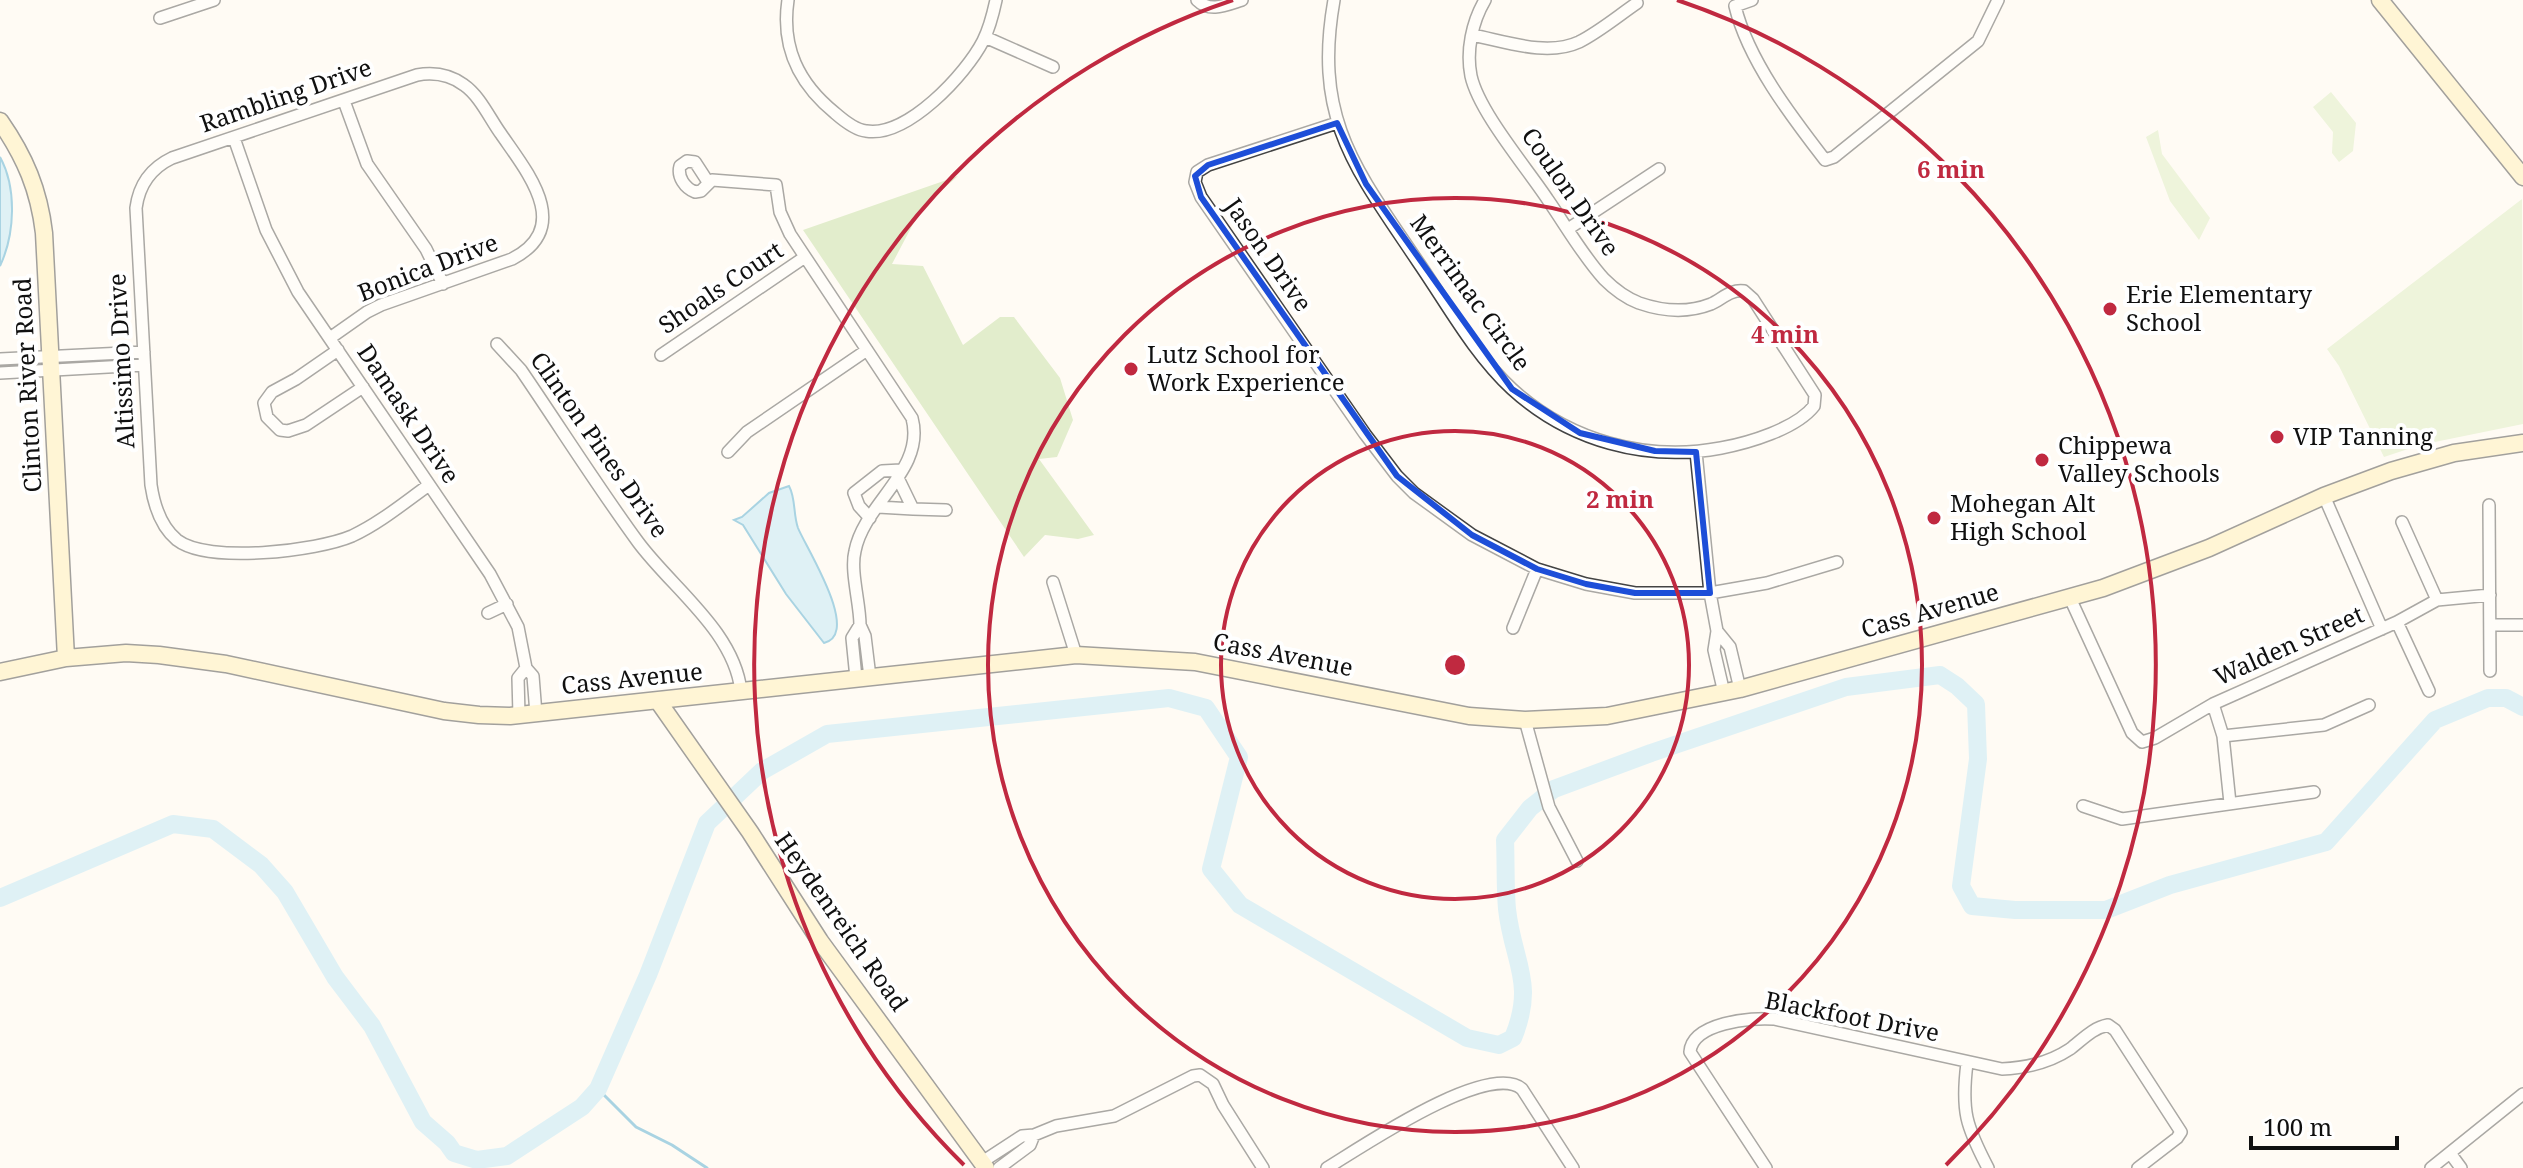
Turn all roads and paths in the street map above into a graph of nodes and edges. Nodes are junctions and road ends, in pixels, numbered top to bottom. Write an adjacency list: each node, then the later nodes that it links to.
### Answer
1 (211, 0): 12 (street)
2 (788, 0): 14 (street)
3 (996, 0): 14 (street)
4 (1197, 0): 5 (street)
5 (1242, 0)
6 (1334, 0): 18 (street, Merrimac Circle)
7 (1485, 0): 13 (street, Coulon Drive)
8 (1752, 0): 9 (street)
9 (1998, 0)
10 (2380, 0): 21 (main road)
11 (1637, 3): 13 (street)
12 (160, 18)
13 (1472, 35): 24 (street, Coulon Drive)
14 (985, 37): 15 (street)
15 (1053, 67)
16 (344, 101): 19 (street, Rambling Drive); 25 (street, Rambling Drive); 27 (street)
17 (0, 121): 35 (main road, Clinton River Road)
18 (1337, 123): 42 (street, Merrimac Circle); 53 (street, Jason Drive)
19 (234, 138): 22 (street, Rambling Drive); 28 (street, Damask Drive)
20 (1659, 169): 24 (street)
21 (2523, 177)
22 (145, 181): 32 (street, Altissimo Drive)
23 (708, 182): 26 (street)
24 (1568, 229): 39 (street, Coulon Drive)
25 (538, 235): 27 (street, Bonica Drive)
26 (805, 257): 31 (street); 33 (street, Shoals Court)
27 (443, 284): 28 (street, Bonica Drive)
28 (330, 338): 30 (street, Damask Drive)
29 (497, 344): 71 (street, Clinton Pines Drive)
30 (338, 350): 38 (street, Damask Drive); 38 (street)
31 (867, 350): 41 (street); 43 (street)
32 (144, 352): 35 (street); 36 (street, Altissimo Drive)
33 (661, 355)
34 (0, 359): 35 (street)
35 (51, 364): 36 (street); 37 (street); 67 (main road, Clinton River Road)
36 (144, 365): 44 (street, Altissimo Drive)
37 (0, 373)
38 (363, 387): 44 (street, Damask Drive)
39 (1816, 400): 42 (street, Merrimac Circle)
40 (2523, 443): 45 (main road, Cass Avenue)
41 (728, 452)
42 (1696, 452): 55 (street)
43 (899, 473): 47 (street); 48 (street); 50 (street)
44 (429, 485): 59 (street, Damask Drive)
45 (2324, 496): 57 (main road, Cass Avenue); 65 (street, Walden Street)
46 (2489, 505): 56 (street)
47 (878, 507): 48 (street); 50 (street)
48 (913, 509): 49 (street)
49 (946, 510)
50 (870, 518): 70 (street)
51 (2402, 522): 58 (street)
52 (1837, 562): 55 (street, Jason Drive)
53 (1537, 569): 55 (street, Jason Drive); 64 (street)
54 (1053, 582): 66 (street)
55 (1710, 593): 72 (street)
56 (2490, 595): 58 (street, Walden Street); 62 (street)
57 (2070, 598): 72 (main road, Cass Avenue); 75 (street, Walden Street)
58 (2437, 600): 61 (street, Walden Street)
59 (507, 604): 60 (street); 77 (street, Damask Drive)
60 (488, 613)
61 (2397, 622): 65 (street, Walden Street); 73 (street, Walden Street)
62 (2490, 625): 63 (street); 68 (street)
63 (2523, 625)
64 (1513, 628)
65 (2382, 629): 75 (street, Walden Street)
66 (1076, 655): 70 (main road, Cass Avenue); 78 (main road, Cass Avenue)
67 (66, 658): 69 (main road, Cass Avenue); 77 (main road, Cass Avenue)
68 (2490, 671)
69 (0, 672)
70 (863, 678): 71 (main road, Cass Avenue)
71 (741, 691): 74 (main road, Cass Avenue)
72 (1732, 691): 78 (main road, Cass Avenue)
73 (2429, 691)
74 (658, 701): 77 (main road, Cass Avenue); 90 (main road, Heydenreich Road)
75 (2213, 704): 79 (street, Walden Street)
76 (2369, 705): 79 (street)
77 (528, 715)
78 (1525, 720): 83 (street)
79 (2223, 736): 81 (street, Walden Street)
80 (2314, 792): 81 (street)
81 (2230, 803): 82 (street)
82 (2083, 806)
83 (1577, 861)
84 (1967, 1063): 95 (street, Blackfoot Drive); 96 (street); 97 (street, Blackfoot Drive)
85 (2523, 1094): 88 (street)
86 (1034, 1135): 87 (street); 89 (street); 92 (street)
87 (1006, 1146): 89 (street); 90 (street)
88 (2450, 1153): 98 (street); 99 (street)
89 (1014, 1157): 91 (street)
90 (984, 1165)
91 (999, 1168)
92 (1263, 1168)
93 (1327, 1168): 94 (street)
94 (1573, 1168)
95 (1766, 1168)
96 (1988, 1168)
97 (2138, 1168)
98 (2431, 1168)
99 (2461, 1168)

